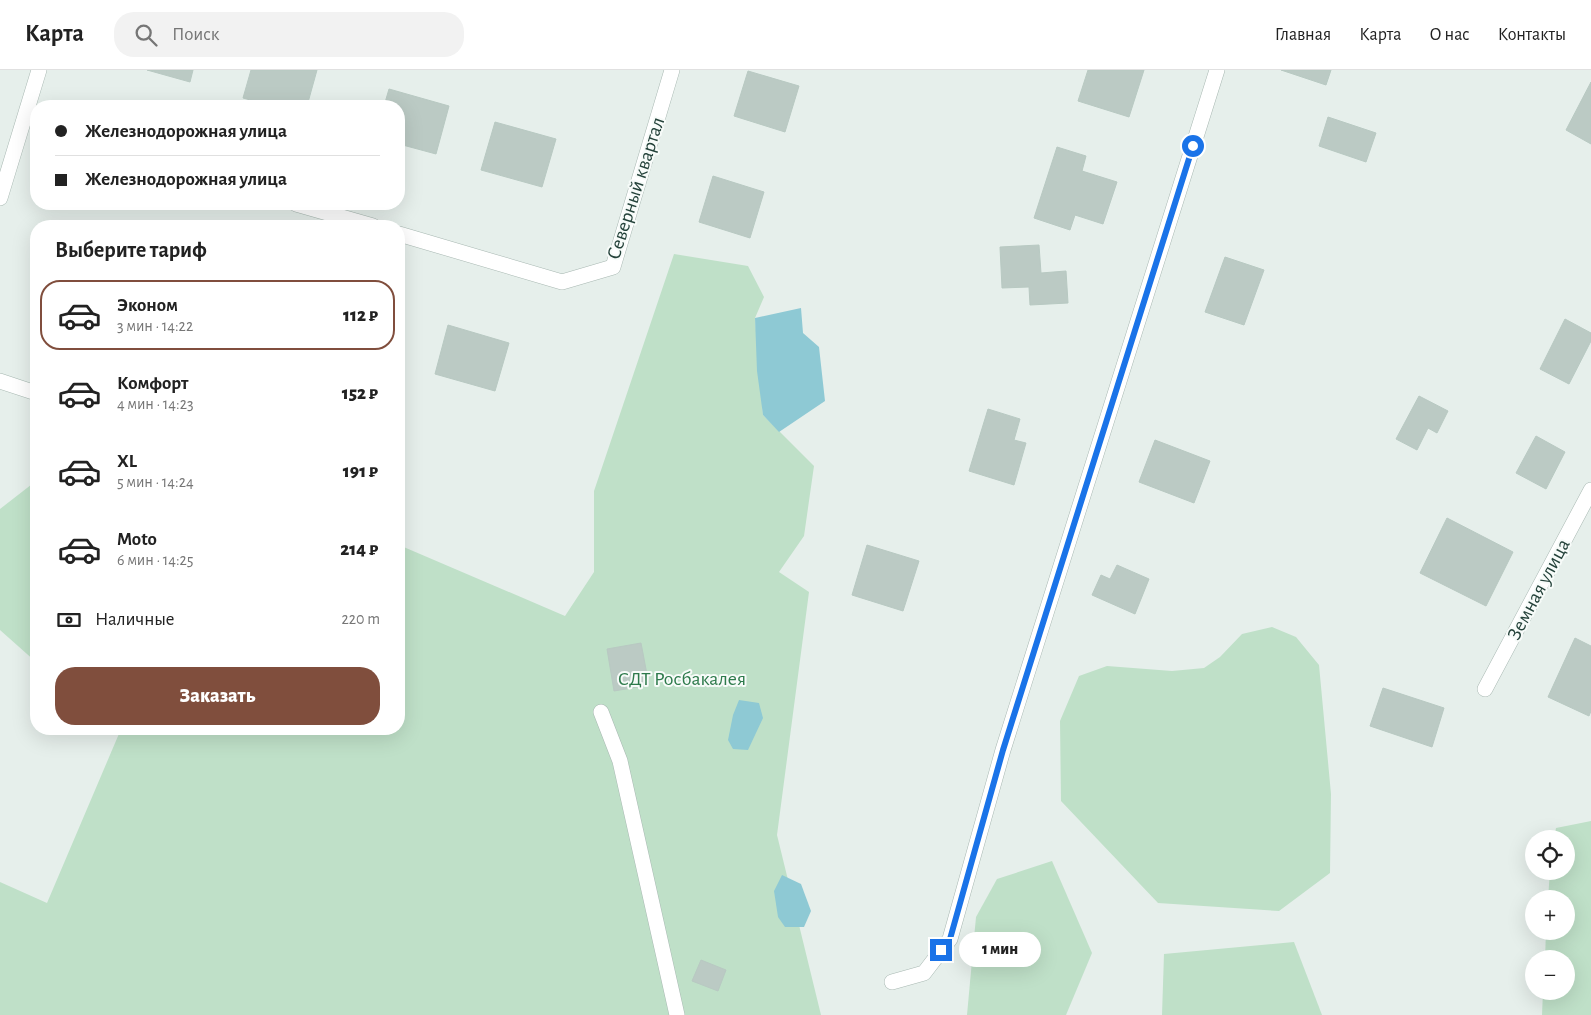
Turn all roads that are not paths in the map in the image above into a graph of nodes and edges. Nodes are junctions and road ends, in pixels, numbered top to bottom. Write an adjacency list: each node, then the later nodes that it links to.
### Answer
1 (39, 70): 4 (street)
2 (672, 70): 9 (street, Северный квартал)
3 (1217, 70): 15 (street)
4 (34, 100)
5 (30, 125): 6 (street)
6 (0, 198)
7 (317, 210): 8 (street)
8 (352, 220)
9 (405, 236)
10 (0, 381): 11 (street)
11 (30, 391)
12 (1591, 490): 13 (street, Земная улица)
13 (1485, 689)
14 (601, 712): 16 (street)
15 (892, 982)
16 (677, 1015)

